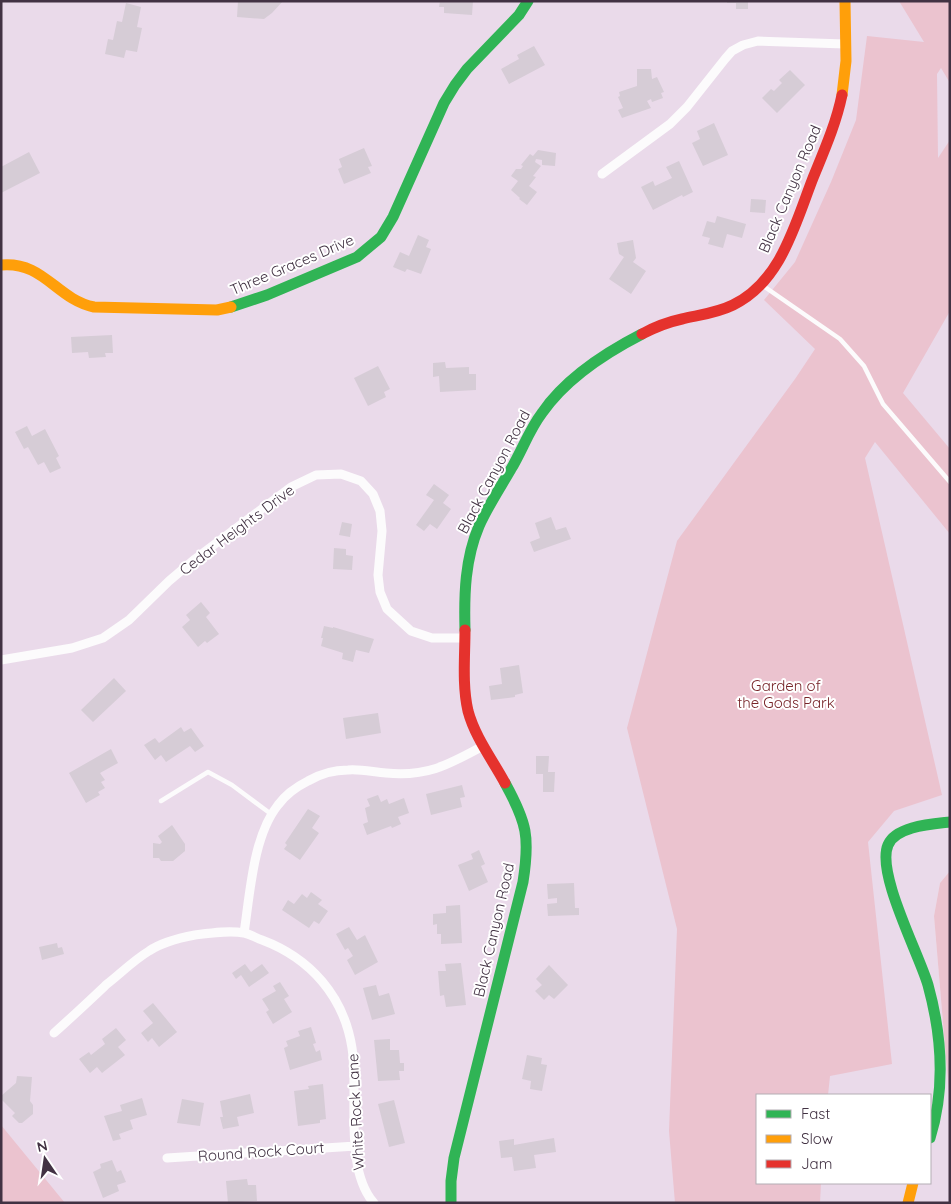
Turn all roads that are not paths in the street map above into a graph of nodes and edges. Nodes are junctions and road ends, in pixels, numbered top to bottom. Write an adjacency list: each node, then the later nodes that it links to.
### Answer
1 (528, 1): 5 (street, Three Graces Drive)
2 (845, 1): 3 (street, Black Canyon Road)
3 (845, 44): 4 (street); 6 (street, Black Canyon Road)
4 (602, 174)
5 (1, 265)
6 (761, 285): 7 (lane); 8 (street, Black Canyon Road)
7 (950, 482)
8 (465, 638): 9 (street, Cedar Heights Drive); 10 (street, Black Canyon Road)
9 (1, 660)
10 (483, 746): 12 (street); 21 (street, Black Canyon Road)
11 (161, 801): 12 (lane)
12 (272, 815): 14 (street)
13 (950, 822): 16 (street)
14 (244, 933): 15 (street, White Rock Lane); 17 (street, White Rock Lane)
15 (54, 1032)
16 (931, 1136)
17 (356, 1146): 18 (street, Round Rock Court); 20 (street, White Rock Lane)
18 (167, 1158)
19 (913, 1184): 22 (street)
20 (374, 1203)
21 (451, 1203)
22 (908, 1203)

